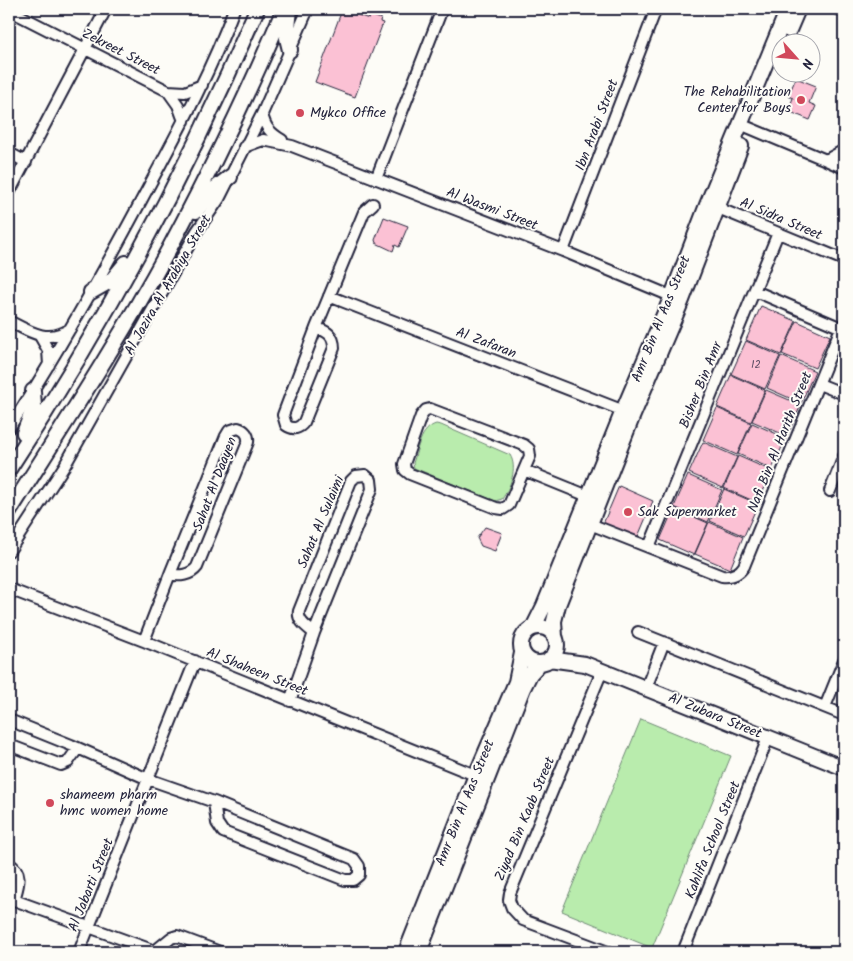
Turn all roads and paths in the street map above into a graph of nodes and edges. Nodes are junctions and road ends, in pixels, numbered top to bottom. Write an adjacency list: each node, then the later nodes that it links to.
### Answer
1 (106, 9): 15 (street)
2 (234, 9): 18 (street)
3 (258, 9): 36 (street)
4 (284, 9): 37 (street, Al Jazira Al Arabiya Street)
5 (290, 9): 16 (street)
6 (308, 9): 16 (street, Al Jazira Al Arabiya Street)
7 (442, 9): 31 (street)
8 (656, 9): 38 (street, Ibn Arabi Street)
9 (788, 9): 22 (street, Amr Bin Al Aas Street)
10 (798, 9): 14 (street)
11 (838, 9): 13 (street)
12 (9, 10): 15 (street, Zekreet Street)
13 (844, 11)
14 (788, 32)
15 (85, 49): 19 (street, Zekreet Street); 28 (street)
16 (290, 50): 20 (street, Al Jazira Al Arabiya Street)
17 (770, 72): 22 (street, Amr Bin Al Aas Street)
18 (202, 85): 19 (street, Zekreet Street); 21 (street)
19 (168, 91): 21 (street, Zekreet Street)
20 (262, 114): 23 (street, Al Wasmi Street); 24 (street, Al Jazira Al Arabiya Street)
21 (184, 121): 41 (street)
22 (744, 126): 27 (street); 34 (street, Amr Bin Al Aas Street)
23 (292, 146): 24 (street, Al Wasmi Street); 31 (street, Al Wasmi Street)
24 (244, 147): 30 (street, Al Jazira Al Arabiya Street)
25 (844, 150): 27 (street)
26 (9, 153): 28 (street)
27 (826, 160): 29 (street)
28 (26, 162): 32 (street)
29 (844, 168)
30 (230, 177): 37 (street); 64 (street, Al Jazira Al Arabiya Street)
31 (376, 179): 38 (street, Al Wasmi Street)
32 (9, 193)
33 (372, 204): 42 (street)
34 (712, 206): 35 (street, Al Sidra Street); 43 (street, Amr Bin Al Aas Street)
35 (778, 233): 39 (street, Al Sidra Street); 40 (street, Bisher Bin Amr)
36 (145, 243): 41 (street); 55 (street)
37 (170, 248): 61 (street, Al Jazira Al Arabiya Street)
38 (563, 251): 43 (street, Al Wasmi Street)
39 (844, 260)
40 (755, 291): 47 (street); 63 (street, Bisher Bin Amr)
41 (91, 292): 45 (street)
42 (329, 296): 46 (street); 53 (street, Al Zafaran)
43 (677, 298): 53 (street, Amr Bin Al Aas Street)
44 (9, 321): 48 (street)
45 (71, 328): 48 (street); 49 (street)
46 (316, 328): 46 (street)
47 (843, 329): 50 (street, Nafi Bin Al Harith Street)
48 (40, 336): 49 (street)
49 (48, 366): 51 (street)
50 (819, 384): 52 (street); 63 (street, Nafi Bin Al Harith Street)
51 (33, 391): 54 (street); 55 (street)
52 (844, 394)
53 (628, 413): 60 (street, Amr Bin Al Aas Street)
54 (9, 428)
55 (21, 451): 57 (street)
56 (844, 456): 59 (street)
57 (9, 470)
58 (524, 470): 58 (street); 60 (street)
59 (830, 490)
60 (594, 498): 62 (street, Amr Bin Al Aas Street)
61 (9, 512)
62 (584, 522): 63 (street, Nafi Bin Al Harith Street); 68 (street, Amr Bin Al Aas Street); 71 (street, Amr Bin Al Aas Street)
63 (649, 547)
64 (9, 551)
65 (170, 574): 65 (street, Sahat Al Daayen); 72 (street, Sahat Al Daayen)
66 (9, 581): 67 (street, Al Shaheen Street)
67 (13, 590): 72 (street, Al Shaheen Street)
68 (533, 628): 71 (street); 74 (street)
69 (638, 632): 73 (street)
70 (314, 633): 70 (street, Sahat Al Sulaimi); 81 (street, Sahat Al Sulaimi)
71 (555, 639): 77 (street); 78 (street, Al Zubara Street)
72 (144, 641): 76 (street, Al Shaheen Street)
73 (664, 642): 80 (street); 82 (street)
74 (522, 653): 77 (street); 89 (street, Amr Bin Al Aas Street)
75 (844, 660): 82 (street)
76 (195, 661): 81 (street, Al Shaheen Street); 90 (street, Al Jabarti Street)
77 (545, 661): 78 (street, Al Zubara Street); 89 (street, Amr Bin Al Aas Street)
78 (585, 664): 79 (street, Al Zubara Street)
79 (602, 671): 80 (street, Al Zubara Street); 100 (street, Ziyad Bin Kaab Street)
80 (646, 688): 85 (street, Al Zubara Street)
81 (290, 700): 89 (street, Al Shaheen Street)
82 (825, 707): 83 (street)
83 (844, 715)
84 (9, 720): 87 (street)
85 (768, 738): 88 (street, Al Zubara Street); 101 (street, Kahlifa School Street)
86 (9, 745): 87 (street)
87 (78, 748): 90 (street)
88 (844, 768)
89 (481, 777): 98 (street, Amr Bin Al Aas Street); 99 (street, Amr Bin Al Aas Street)
90 (148, 779): 91 (street); 94 (street, Al Jabarti Street)
91 (214, 802): 91 (street)
92 (9, 864): 93 (street)
93 (12, 898): 94 (street)
94 (89, 927): 95 (street, Al Jabarti Street); 96 (street)
95 (79, 952)
96 (156, 952): 97 (street)
97 (220, 952)
98 (406, 952)
99 (419, 952)
100 (608, 952)
101 (683, 952)

